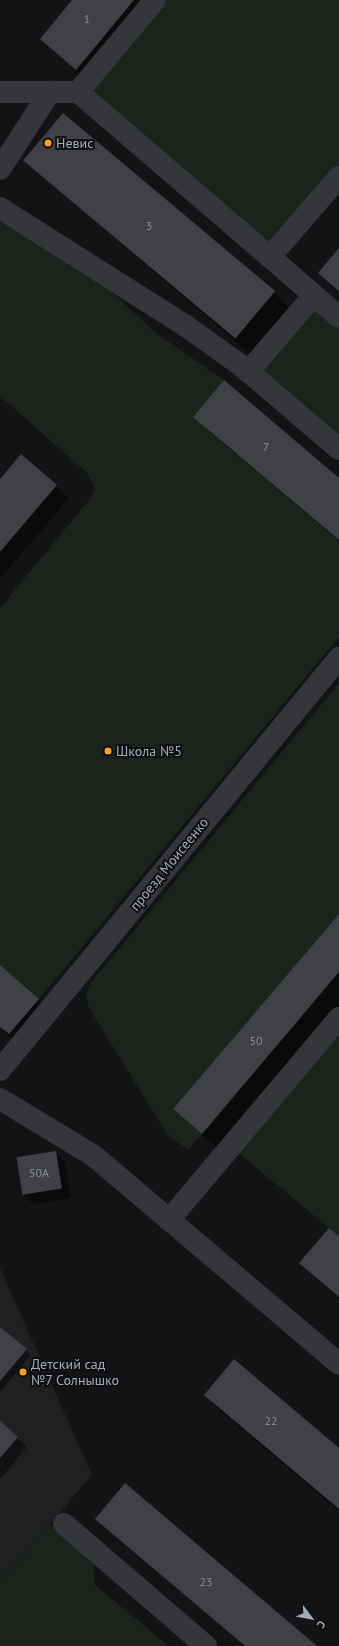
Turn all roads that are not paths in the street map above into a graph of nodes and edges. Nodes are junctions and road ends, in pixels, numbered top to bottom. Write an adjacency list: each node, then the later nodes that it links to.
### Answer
1 (155, 0): 4 (street)
2 (0, 92): 3 (street)
3 (50, 92): 4 (street); 5 (street)
4 (78, 92): 8 (street)
5 (0, 169)
6 (339, 177): 8 (street)
7 (0, 208): 11 (street)
8 (270, 256): 9 (street)
9 (314, 295): 10 (street); 11 (street)
10 (339, 317)
11 (248, 372): 12 (street)
12 (339, 449)
13 (339, 658): 15 (street, проезд Моисеенко)
14 (339, 1018): 17 (street)
15 (0, 1070)
16 (0, 1099): 17 (street)
17 (169, 1220): 18 (street)
18 (339, 1364)
19 (64, 1524): 20 (street)
20 (206, 1646)

